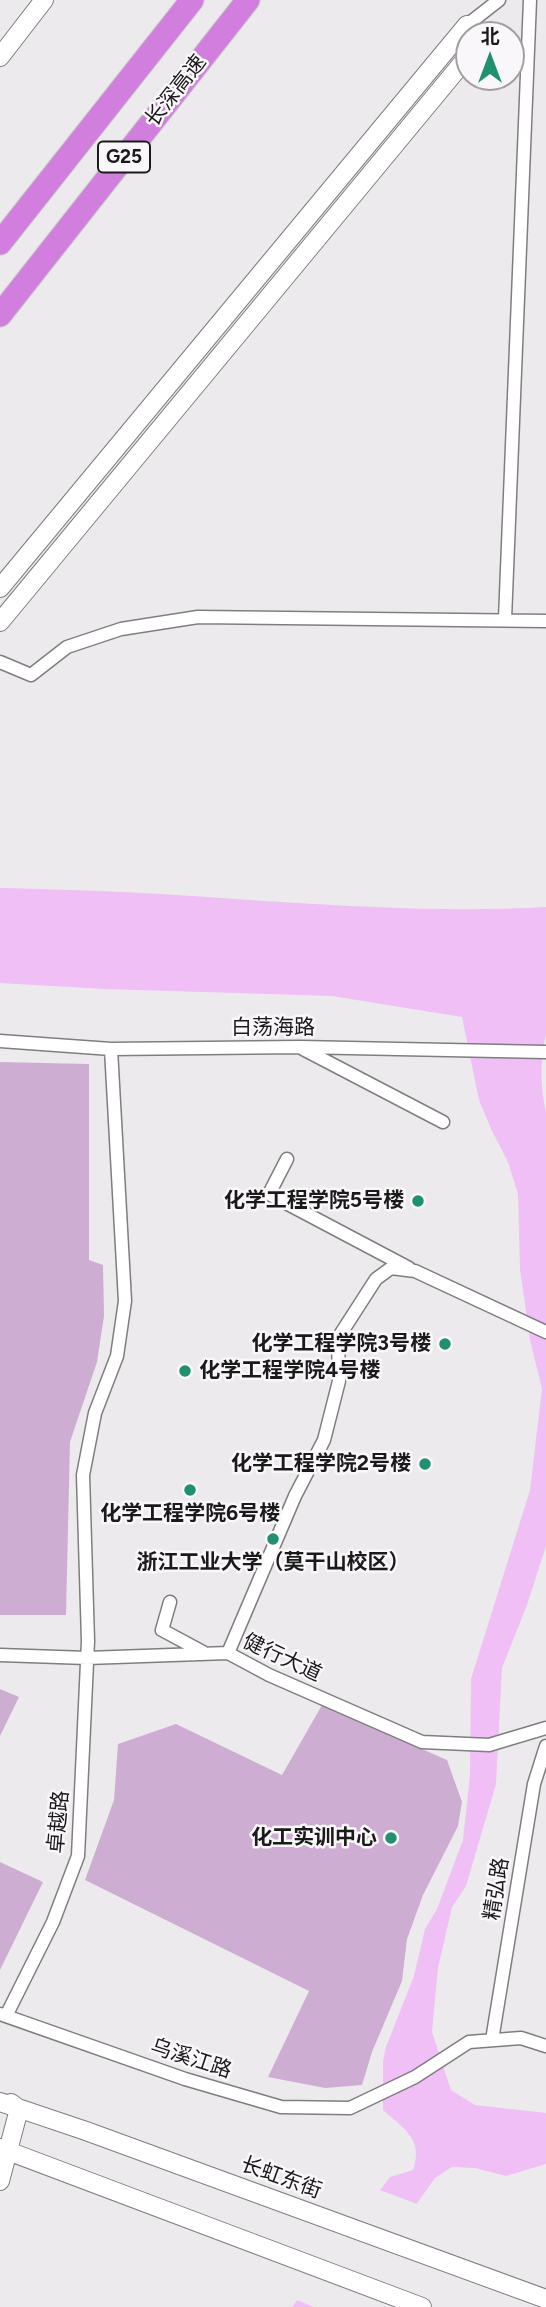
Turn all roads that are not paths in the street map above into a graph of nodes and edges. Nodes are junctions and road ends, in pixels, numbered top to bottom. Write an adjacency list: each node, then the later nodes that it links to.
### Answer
1 (44, 0): 8 (street)
2 (192, 0): 10 (highway, 长深高速 / G25)
3 (248, 0): 11 (highway, 长深高速 / G25)
4 (499, 0): 6 (street)
5 (530, 0): 13 (street)
6 (479, 21)
7 (455, 49): 12 (street)
8 (0, 57)
9 (455, 72): 15 (street)
10 (0, 243)
11 (0, 315)
12 (0, 588)
13 (505, 619): 14 (street); 16 (street)
14 (546, 621)
15 (0, 622)
16 (0, 662)
17 (0, 1041): 19 (street, 白荡海路)
18 (300, 1047): 19 (street, 白荡海路); 20 (street, 白荡海路); 21 (street)
19 (111, 1049): 29 (street, 卓越路)
20 (546, 1052)
21 (443, 1122)
22 (287, 1159): 23 (street)
23 (415, 1271): 24 (street); 27 (street)
24 (546, 1332)
25 (170, 1602): 26 (street)
26 (203, 1652): 27 (street, 健行大道); 29 (street, 健行大道)
27 (228, 1653): 30 (street, 健行大道)
28 (0, 1654): 29 (street, 健行大道)
29 (87, 1658): 33 (street, 卓越路)
30 (546, 1728)
31 (546, 1746): 32 (street, 精弘路)
32 (540, 1786): 34 (street, 精弘路)
33 (3, 2015): 34 (street, 乌溪江路)
34 (492, 2040): 35 (street, 乌溪江路)
35 (546, 2046)
36 (0, 2095): 38 (street)
37 (0, 2102): 38 (street, 长虹东街)
38 (19, 2109): 39 (street); 41 (street, 长虹东街)
39 (3, 2150): 40 (street); 42 (street)
40 (0, 2181)
41 (546, 2299)
42 (422, 2307)

